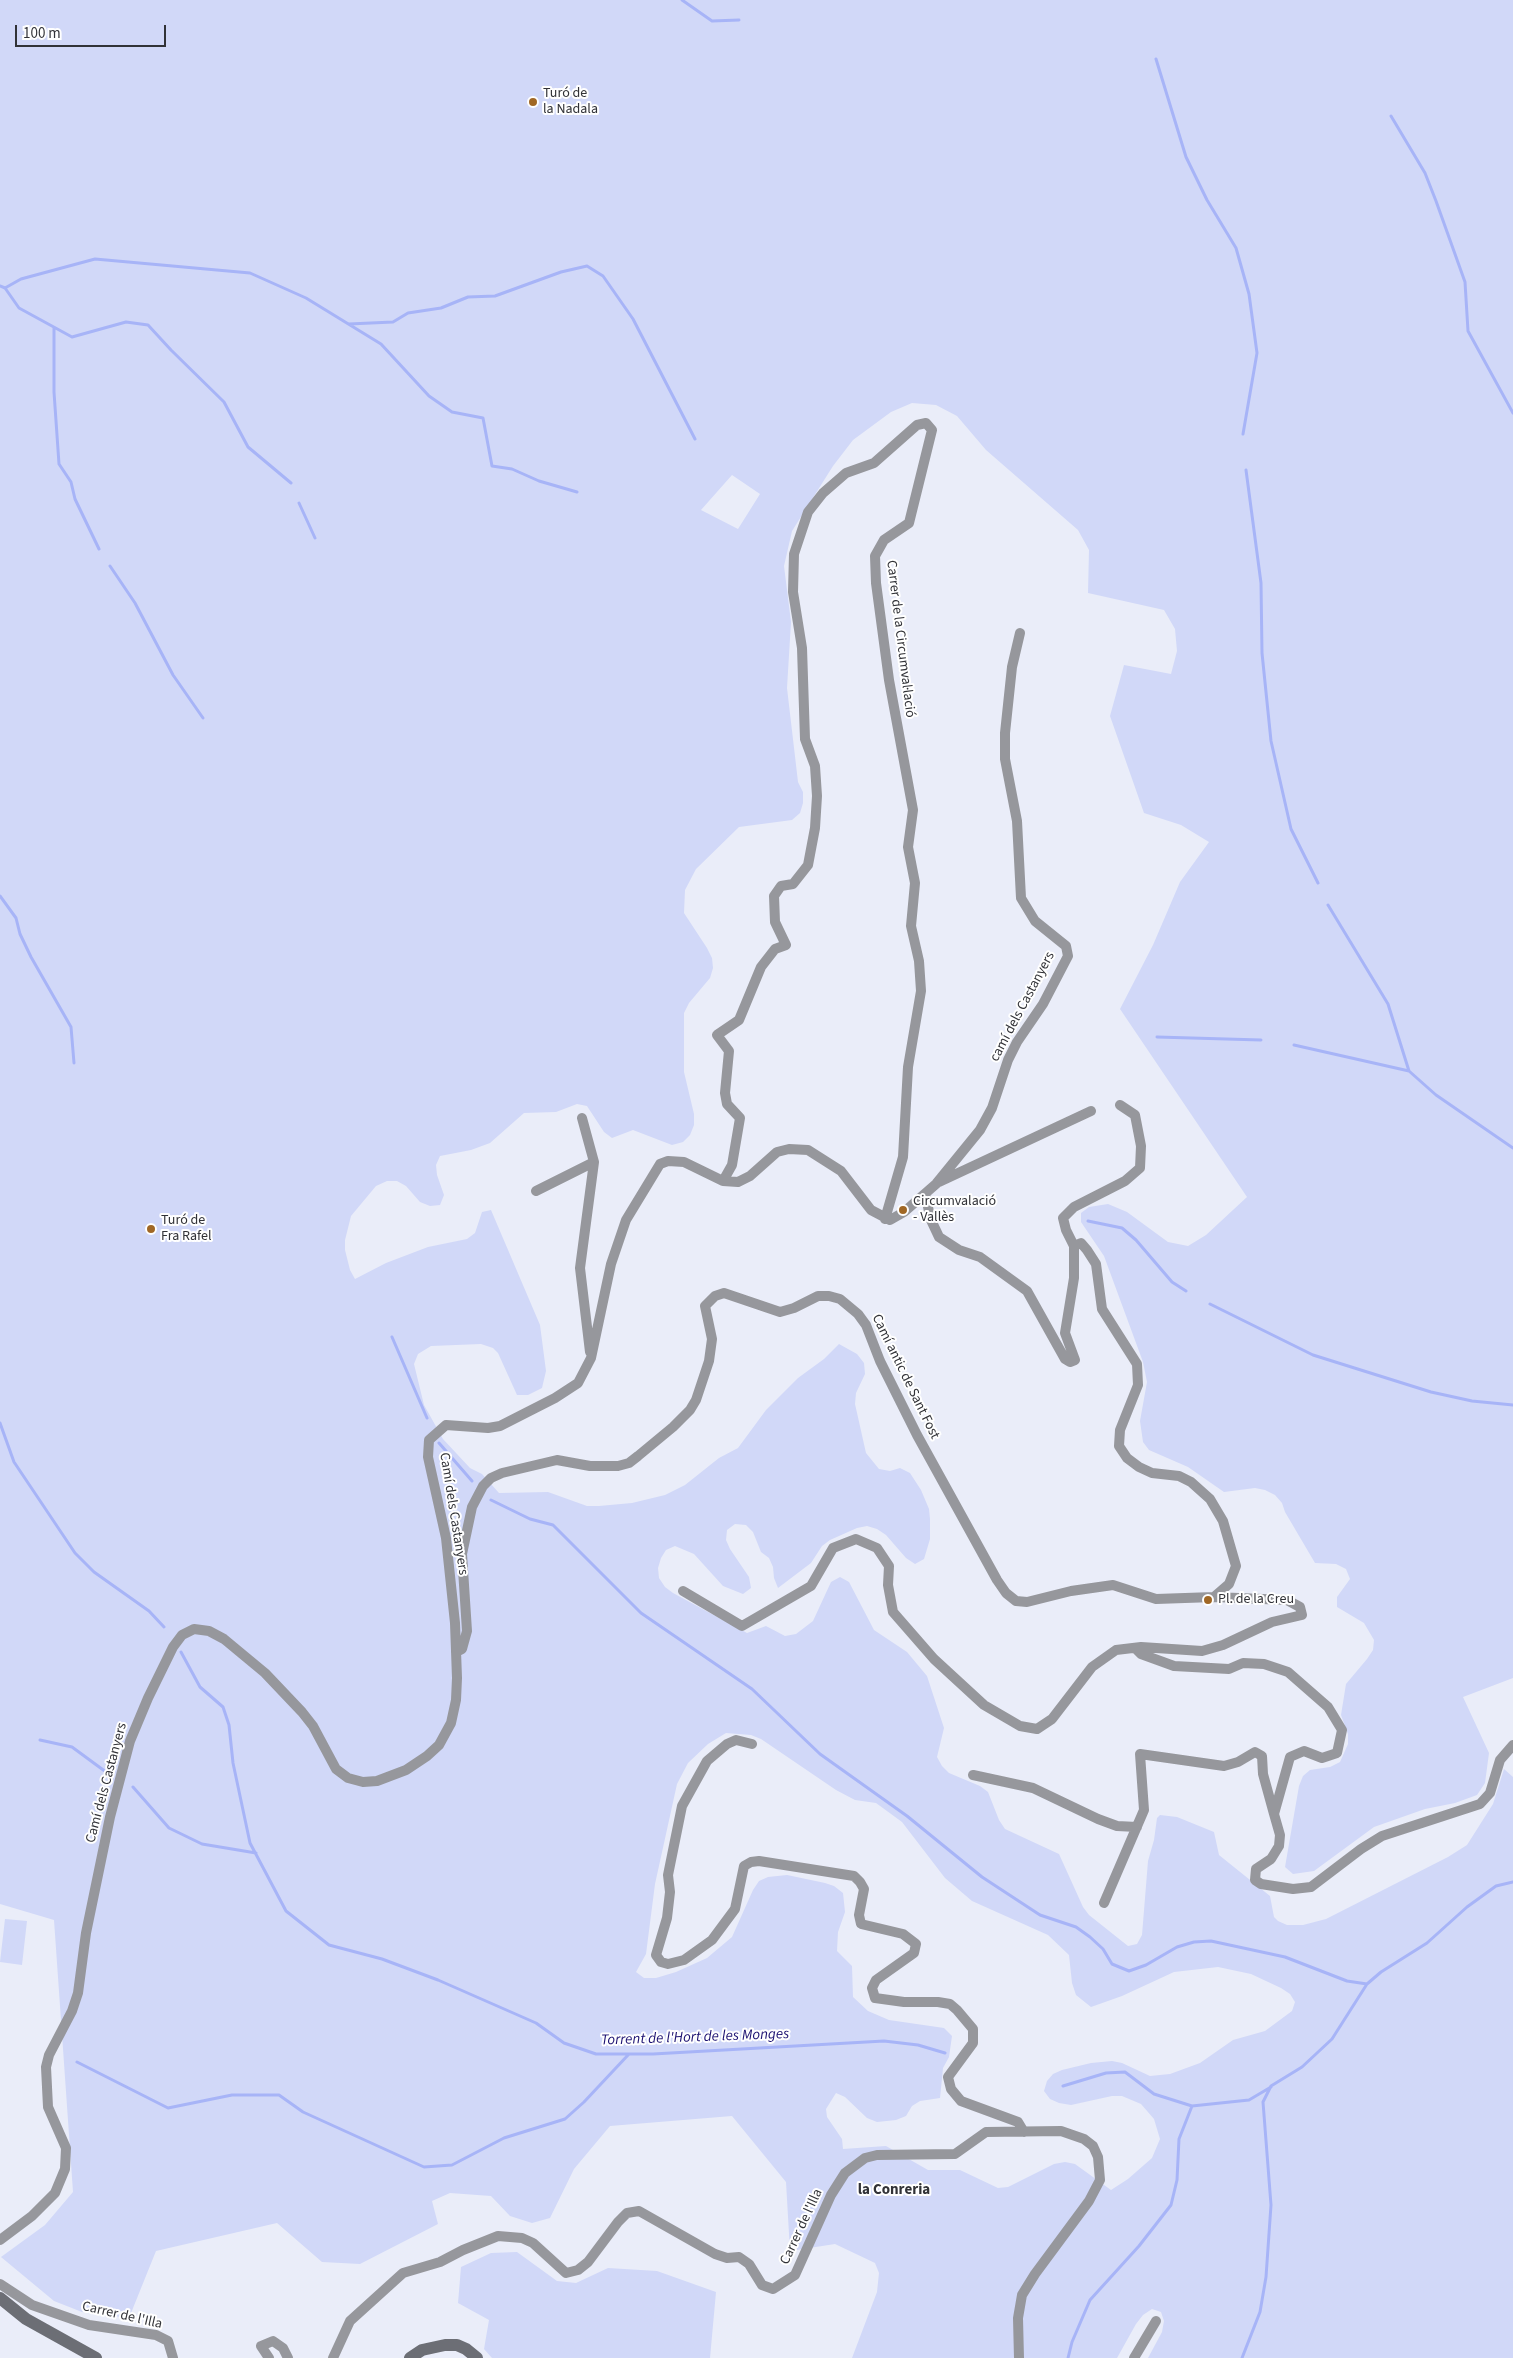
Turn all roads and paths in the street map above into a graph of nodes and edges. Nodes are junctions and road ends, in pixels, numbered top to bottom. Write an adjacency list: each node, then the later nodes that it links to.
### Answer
1 (1020, 634): 7 (street, camí dels Castanyers)
2 (1120, 1105): 11 (street)
3 (1090, 1111): 7 (street)
4 (582, 1118): 5 (street)
5 (594, 1162): 8 (street); 12 (street)
6 (723, 1181): 10 (street); 10 (street, Carrer de la Circumval·lació); 12 (street)
7 (936, 1184): 9 (street, camí dels Castanyers)
8 (536, 1191)
9 (925, 1194): 10 (street, camí dels Castanyers); 11 (street)
10 (885, 1219)
11 (1074, 1246): 14 (street)
12 (591, 1358): 16 (street, Camí dels Castanyers)
13 (683, 1591): 15 (street)
14 (1214, 1597): 15 (street); 16 (street, Camí antic de Sant Fost)
15 (1135, 1648): 20 (street)
16 (456, 1652): 24 (street, Camí dels Castanyers)
17 (752, 1744): 23 (street)
18 (1513, 1746): 20 (street)
19 (973, 1775): 21 (street)
20 (1274, 1814): 21 (street)
21 (1137, 1827): 22 (street)
22 (1104, 1903)
23 (1024, 2132): 32 (street, Carrer de l'Illa); 35 (street, Carrer de l'Illa)
24 (0, 2240)
25 (0, 2284): 29 (street, Carrer de l'Illa)
26 (0, 2298): 28 (street)
27 (1156, 2321): 36 (street)
28 (96, 2358)
29 (172, 2358)
30 (269, 2358): 31 (street)
31 (288, 2358)
32 (333, 2358)
33 (410, 2358): 34 (street)
34 (476, 2358)
35 (1019, 2358)
36 (1134, 2358)

